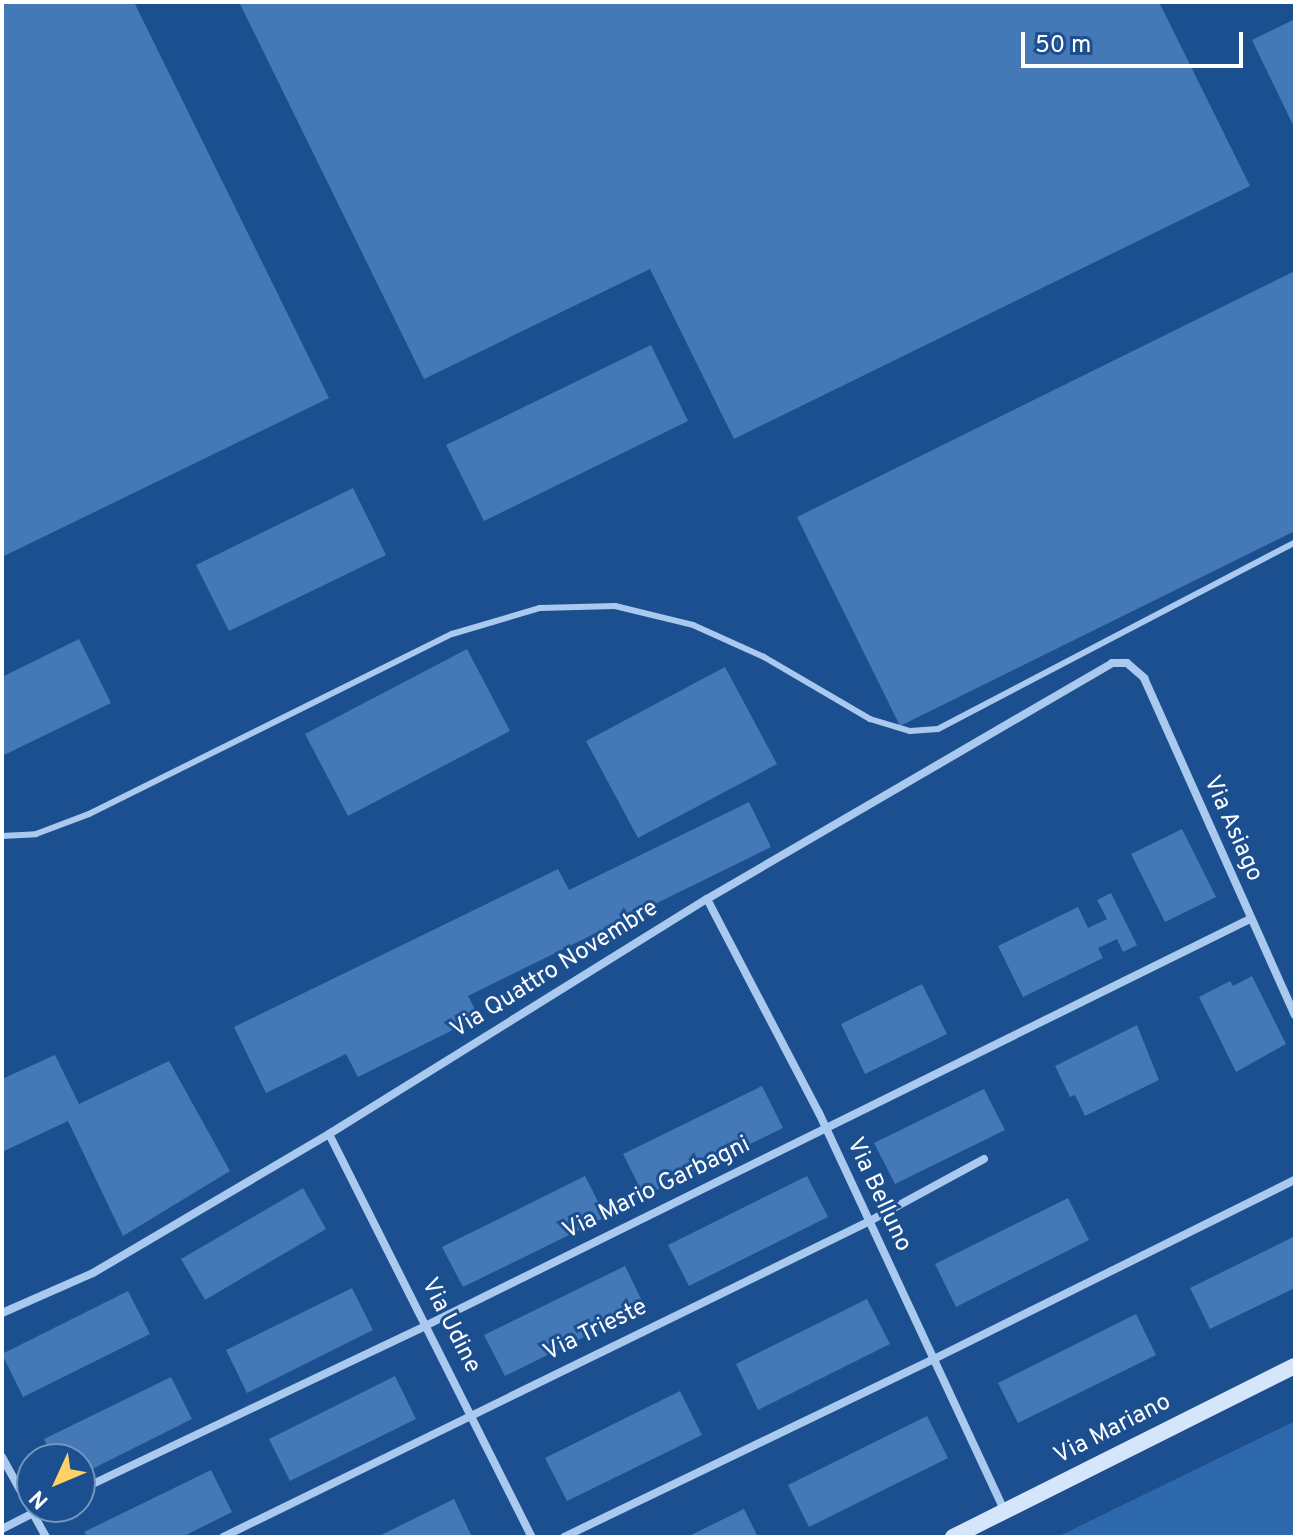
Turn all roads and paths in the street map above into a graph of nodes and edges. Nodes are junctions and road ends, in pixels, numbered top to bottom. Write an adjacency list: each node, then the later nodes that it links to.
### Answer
1 (1295, 542): 3 (lane)
2 (1127, 663): 4 (street, Via Quattro Novembre); 5 (street, Via Asiago)
3 (2, 836)
4 (707, 899): 7 (street, Via Belluno); 8 (street, Via Quattro Novembre)
5 (1250, 919): 6 (street, Via Asiago); 7 (street, Via Mario Garbagni)
6 (1295, 1015)
7 (826, 1129): 11 (street, Via Belluno); 13 (street, Via Mario Garbagni)
8 (329, 1134): 12 (street, Via Quattro Novembre); 13 (street, Via Udine)
9 (984, 1159): 11 (street, Via Trieste)
10 (1295, 1180): 14 (street)
11 (868, 1222): 14 (street, Via Belluno); 16 (street, Via Trieste)
12 (2, 1313)
13 (427, 1325): 16 (street, Via Udine); 19 (street, Via Mario Garbagni)
14 (936, 1358): 20 (street, Via Belluno); 23 (street)
15 (1295, 1366): 20 (street, Via Mariano)
16 (472, 1414): 21 (street, Via Trieste); 22 (street, Via Udine)
17 (2, 1457): 18 (street)
18 (16, 1482)
19 (96, 1482)
20 (1005, 1511): 24 (street, Via Mariano)
21 (223, 1537)
22 (532, 1537)
23 (564, 1537)
24 (953, 1537)

